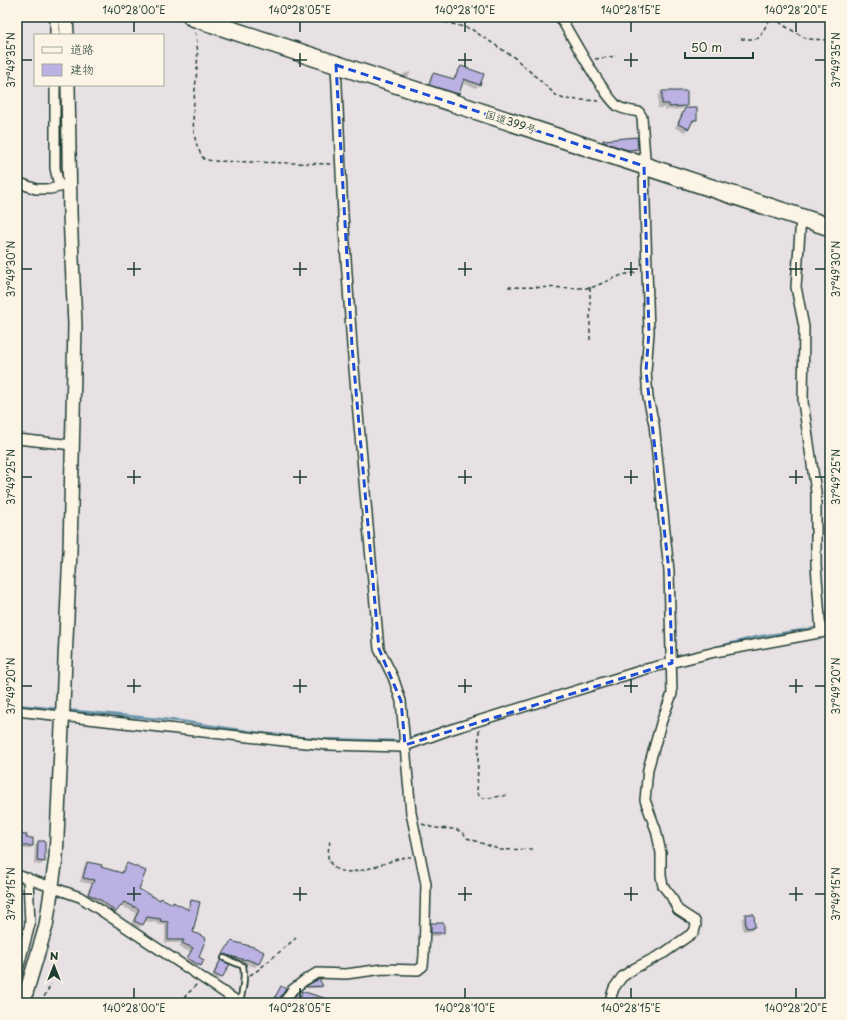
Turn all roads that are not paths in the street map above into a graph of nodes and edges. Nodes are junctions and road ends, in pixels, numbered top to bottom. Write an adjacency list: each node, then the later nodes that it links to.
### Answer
1 (60, 17): 5 (street)
2 (66, 17): 6 (street)
3 (560, 17): 10 (street)
4 (193, 23): 7 (highway, 国道399号)
5 (55, 34)
6 (67, 34)
7 (336, 65): 10 (highway, 国道399号); 21 (street)
8 (55, 86): 12 (street)
9 (68, 86): 12 (street)
10 (644, 166): 13 (highway, 国道399号); 18 (street)
11 (17, 182): 12 (street)
12 (64, 186): 16 (street)
13 (800, 218): 14 (highway, 国道399号); 17 (street)
14 (830, 227)
15 (17, 439): 16 (street)
16 (73, 445): 20 (street)
17 (823, 629): 18 (street)
18 (672, 659): 21 (street); 30 (street)
19 (17, 711): 20 (street)
20 (62, 715): 21 (street); 24 (street)
21 (405, 741): 29 (street)
22 (17, 875): 23 (street)
23 (28, 878): 24 (street); 26 (street)
24 (52, 887): 27 (street); 28 (street)
25 (224, 958): 28 (lane)
26 (17, 973)
27 (23, 1003)
28 (240, 1003)
29 (284, 1003)
30 (609, 1003)

